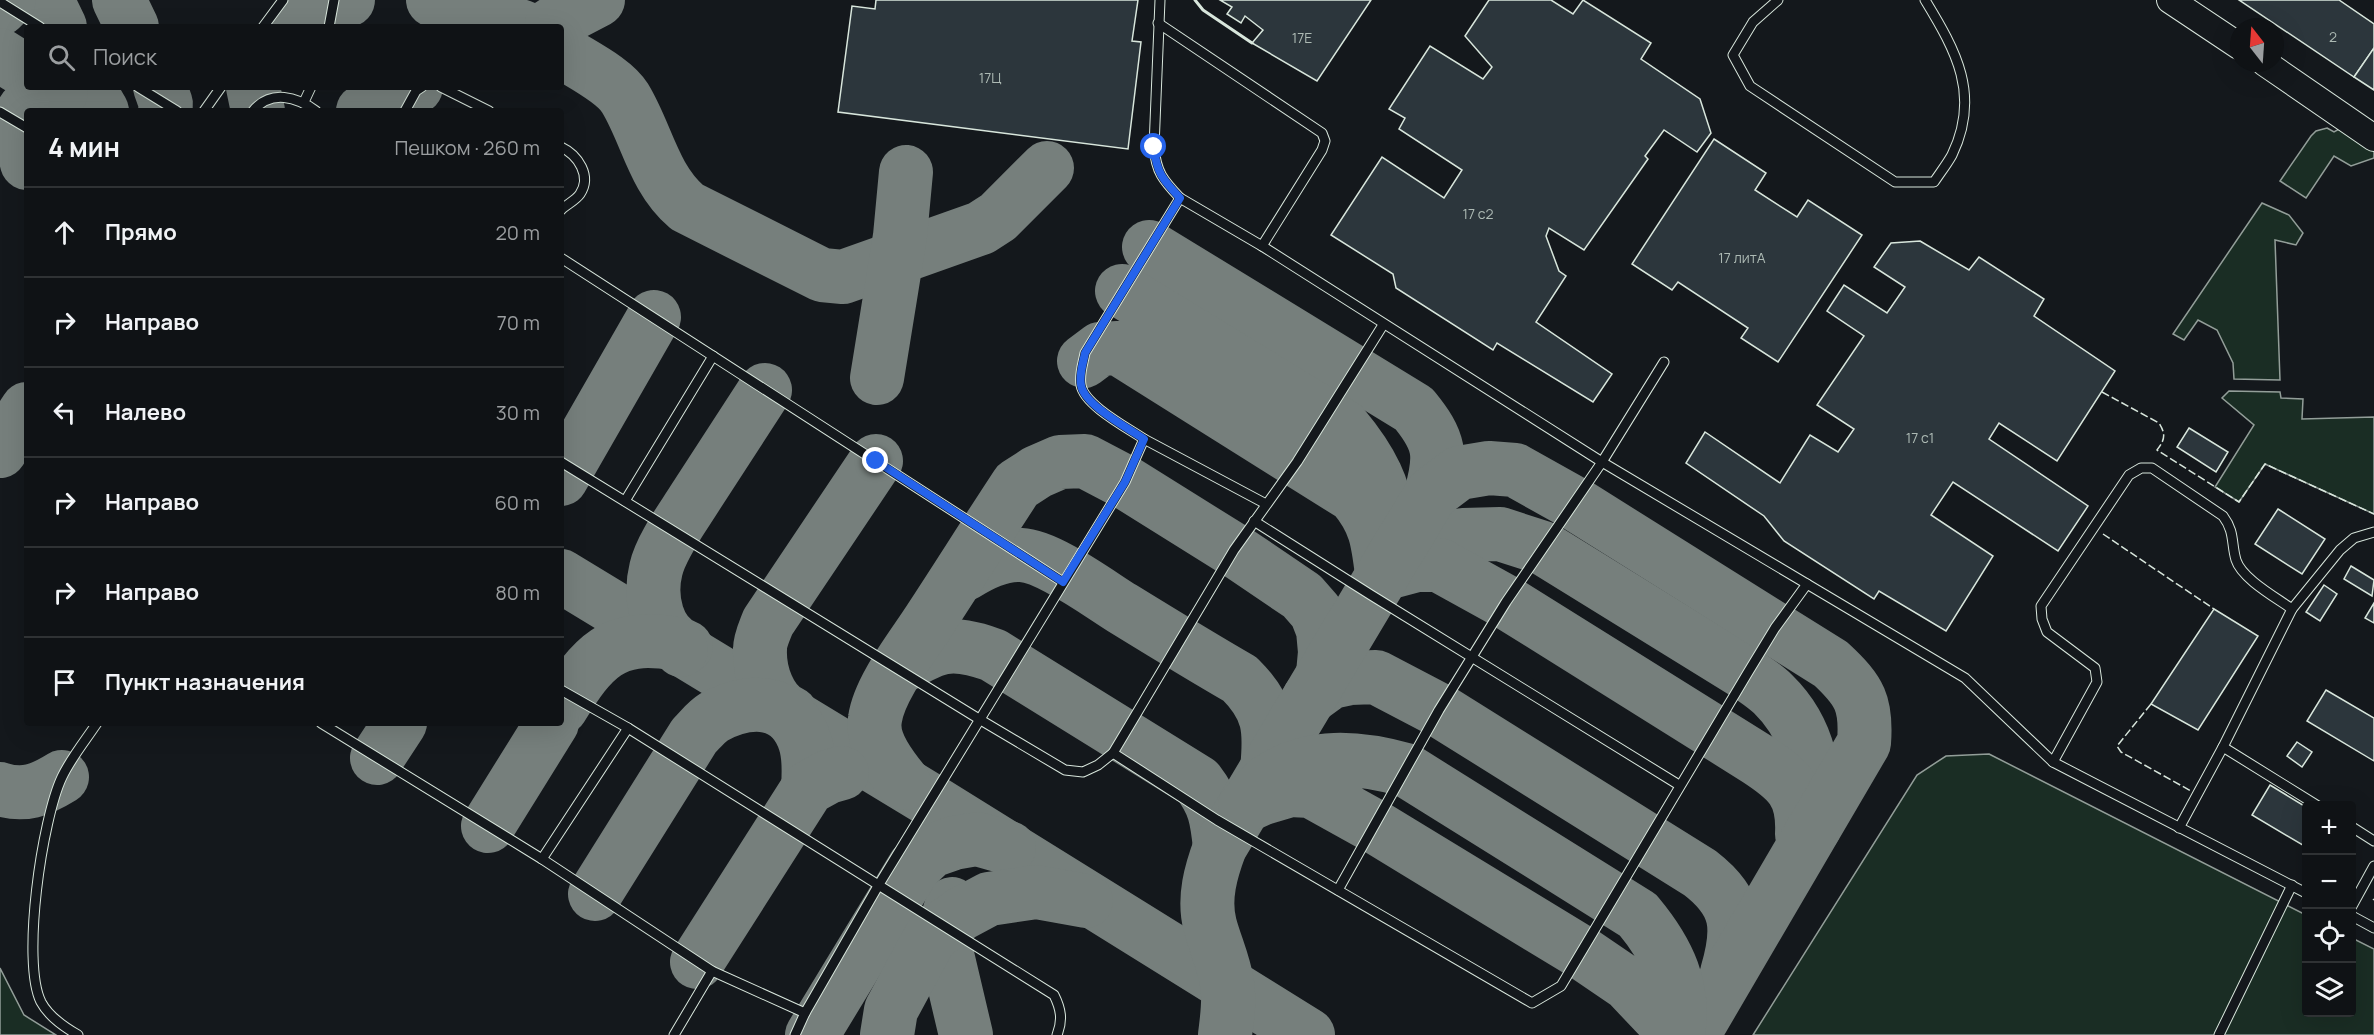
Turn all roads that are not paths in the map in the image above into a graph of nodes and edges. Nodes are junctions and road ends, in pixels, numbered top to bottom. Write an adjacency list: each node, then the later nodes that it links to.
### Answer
1 (283, 0): 10 (lane)
2 (334, 0): 11 (lane)
3 (1160, 0): 8 (lane)
4 (1778, 0): 5 (lane)
5 (1925, 0)
6 (2170, 0): 12 (street)
7 (0, 2): 9 (lane)
8 (1158, 23): 32 (lane); 34 (lane)
9 (35, 24)
10 (265, 24)
11 (329, 24)
12 (2230, 40)
13 (2278, 72): 26 (street)
14 (143, 90): 20 (lane)
15 (219, 90): 21 (lane)
16 (310, 90): 19 (lane)
17 (418, 90): 24 (lane)
18 (447, 90): 25 (lane)
19 (304, 102): 22 (lane); 23 (lane)
20 (172, 108)
21 (206, 108)
22 (255, 108)
23 (312, 108)
24 (407, 108)
25 (483, 108)
26 (2337, 111): 28 (street); 30 (street)
27 (0, 112): 29 (lane)
28 (2374, 122)
29 (24, 126)
30 (2374, 138)
31 (564, 149): 33 (lane)
32 (1180, 198): 34 (lane); 39 (lane)
33 (564, 207)
34 (1262, 246): 36 (lane)
35 (564, 260): 37 (lane)
36 (1383, 325): 40 (lane); 43 (lane)
37 (713, 356): 42 (lane); 46 (lane)
38 (1664, 362): 40 (lane)
39 (1144, 439): 43 (lane); 46 (lane)
40 (1602, 462): 47 (lane); 49 (lane)
41 (564, 464): 42 (lane)
42 (625, 501): 51 (lane)
43 (1266, 504): 44 (lane)
44 (1254, 520): 49 (lane); 56 (lane)
45 (2374, 532): 48 (lane)
46 (1063, 582): 51 (lane)
47 (1807, 584): 57 (lane); 58 (lane)
48 (2292, 609): 55 (lane); 57 (lane)
49 (1473, 657): 58 (lane); 67 (lane)
50 (564, 692): 54 (lane)
51 (979, 720): 56 (lane); 66 (lane)
52 (95, 726): 74 (lane)
53 (327, 726): 63 (lane)
54 (628, 728): 63 (lane); 66 (lane)
55 (2223, 747): 59 (lane); 60 (lane)
56 (1113, 753): 67 (lane)
57 (2053, 762): 60 (lane)
58 (1679, 785): 67 (lane)
59 (2310, 801)
60 (2179, 828): 65 (lane)
61 (2356, 830): 62 (lane)
62 (2374, 841)
63 (542, 859): 72 (lane)
64 (2374, 866): 69 (lane)
65 (2292, 885): 68 (lane); 78 (lane)
66 (878, 886): 73 (lane); 77 (lane)
67 (1338, 890)
68 (2302, 890)
69 (2356, 899)
70 (2356, 918): 71 (lane)
71 (2374, 928)
72 (712, 971): 73 (lane); 75 (lane)
73 (805, 1013): 76 (lane)
74 (78, 1035)
75 (674, 1035)
76 (795, 1035)
77 (1057, 1035)
78 (2218, 1035)

